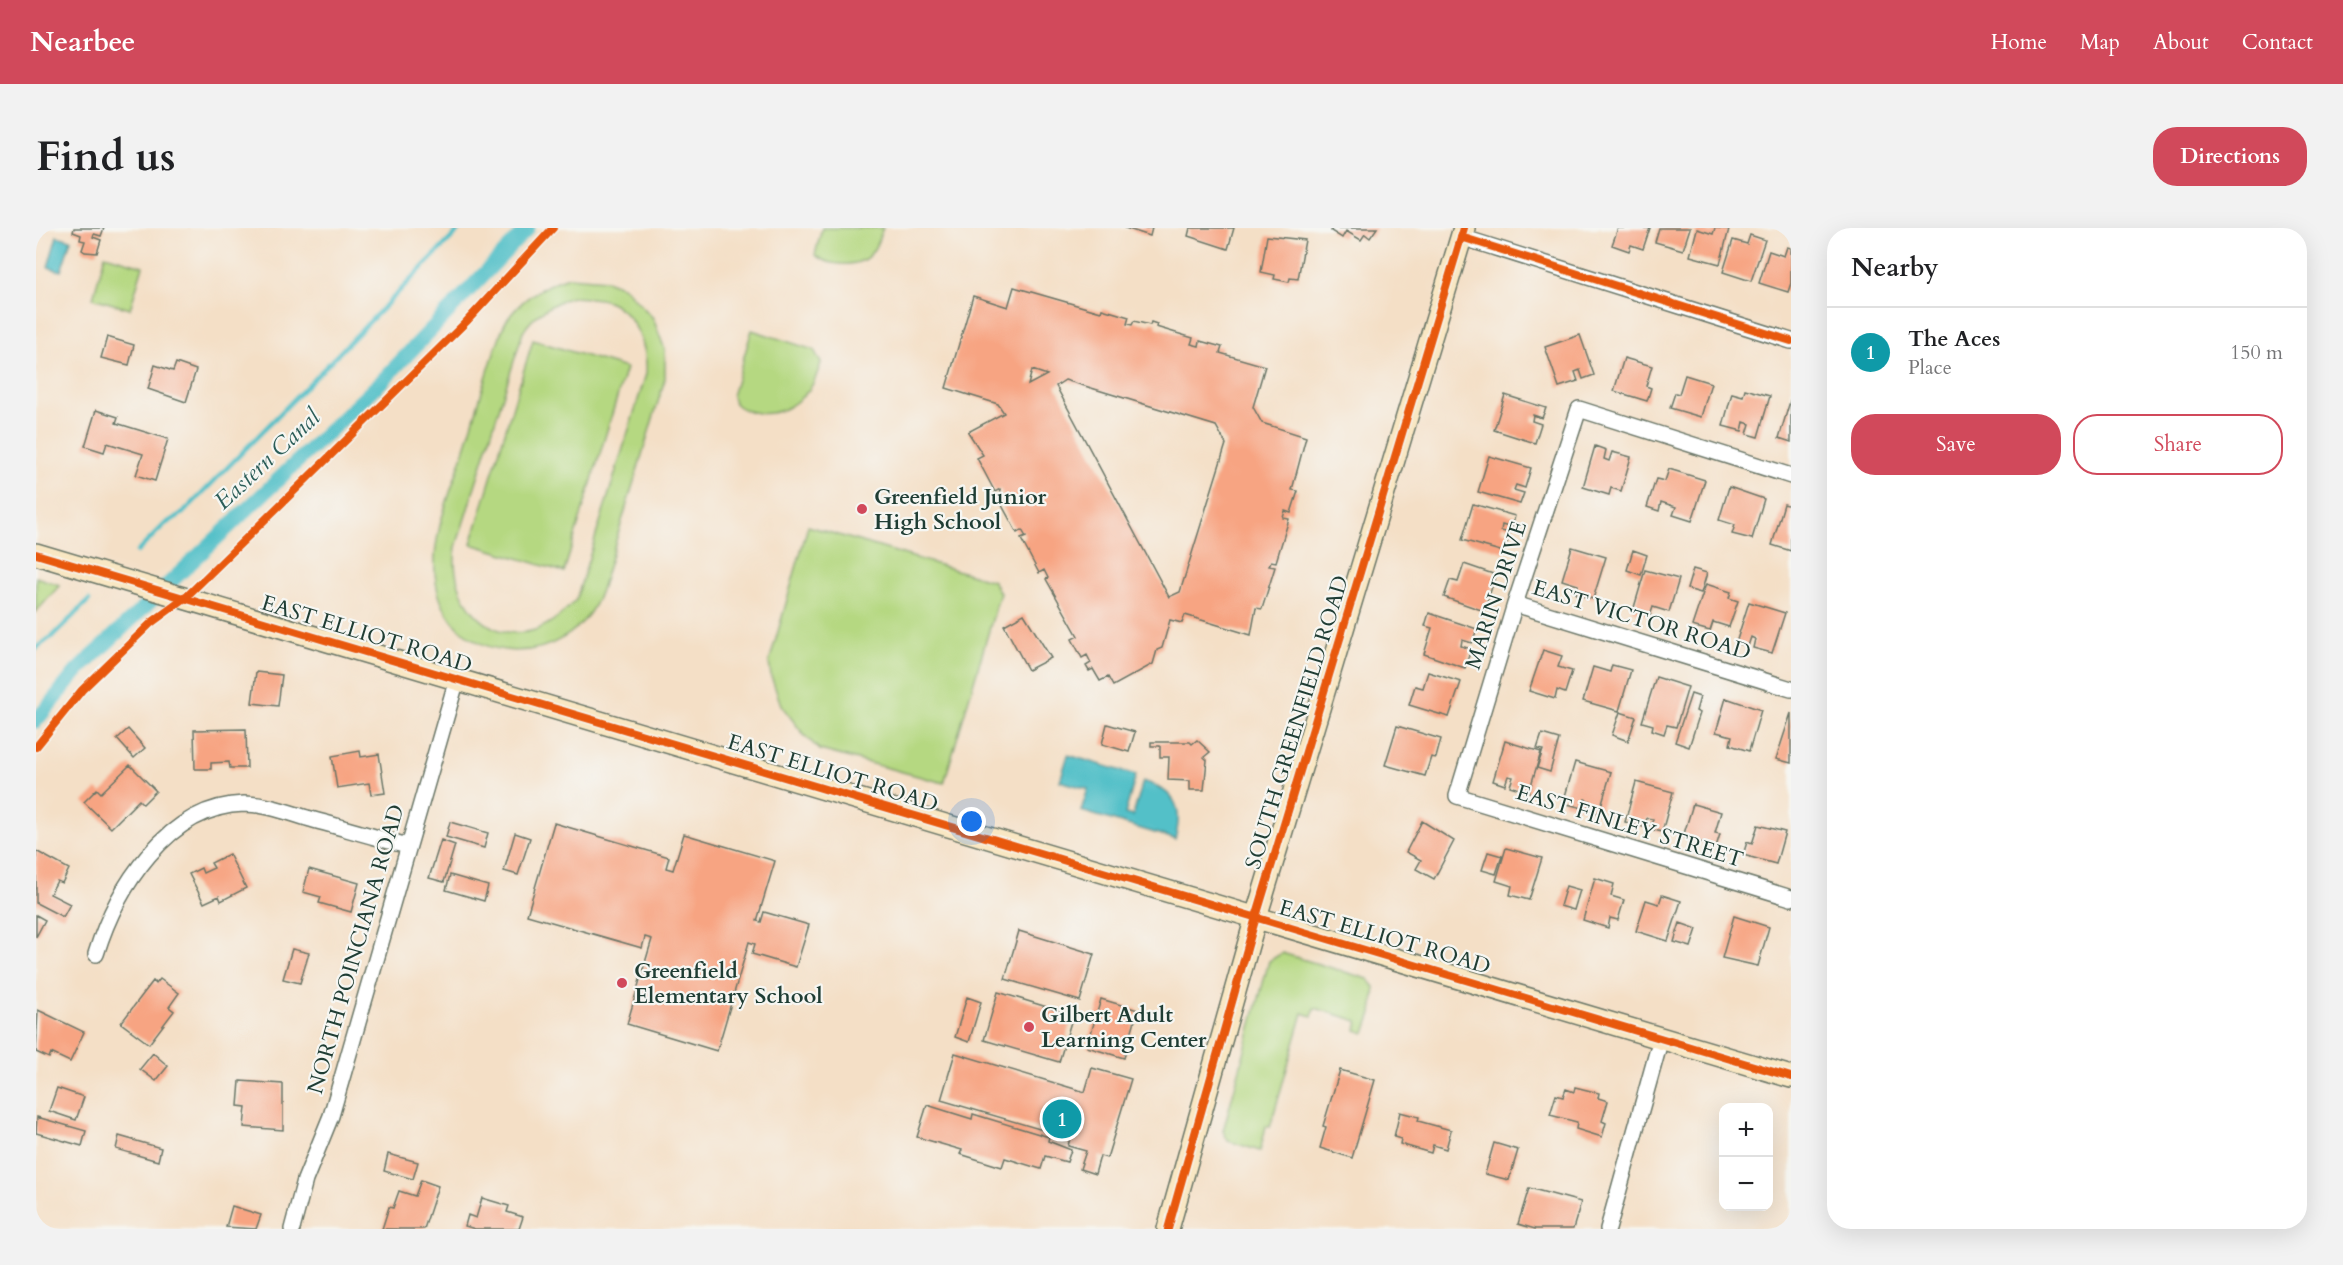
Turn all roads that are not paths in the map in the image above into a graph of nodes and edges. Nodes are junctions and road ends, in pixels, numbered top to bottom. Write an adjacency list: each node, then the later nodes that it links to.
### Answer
1 (1462, 232): 2 (street); 11 (main road, SOUTH GREENFIELD ROAD)
2 (1791, 341)
3 (1791, 476): 5 (street, MARIN DRIVE)
4 (36, 554): 6 (main road, EAST ELLIOT ROAD)
5 (1515, 604): 7 (street, EAST VICTOR ROAD); 8 (street, MARIN DRIVE)
6 (456, 679): 9 (street, NORTH POINCIANA ROAD); 11 (main road, EAST ELLIOT ROAD)
7 (1791, 688)
8 (1457, 796): 10 (street, EAST FINLEY STREET)
9 (408, 846): 12 (street); 15 (street, NORTH POINCIANA ROAD)
10 (1791, 898)
11 (1256, 917): 13 (main road, EAST ELLIOT ROAD); 16 (main road, SOUTH GREENFIELD ROAD)
12 (96, 954)
13 (1661, 1038): 14 (main road, EAST ELLIOT ROAD); 17 (street)
14 (1791, 1077)
15 (292, 1229)
16 (1168, 1229)
17 (1608, 1229)

